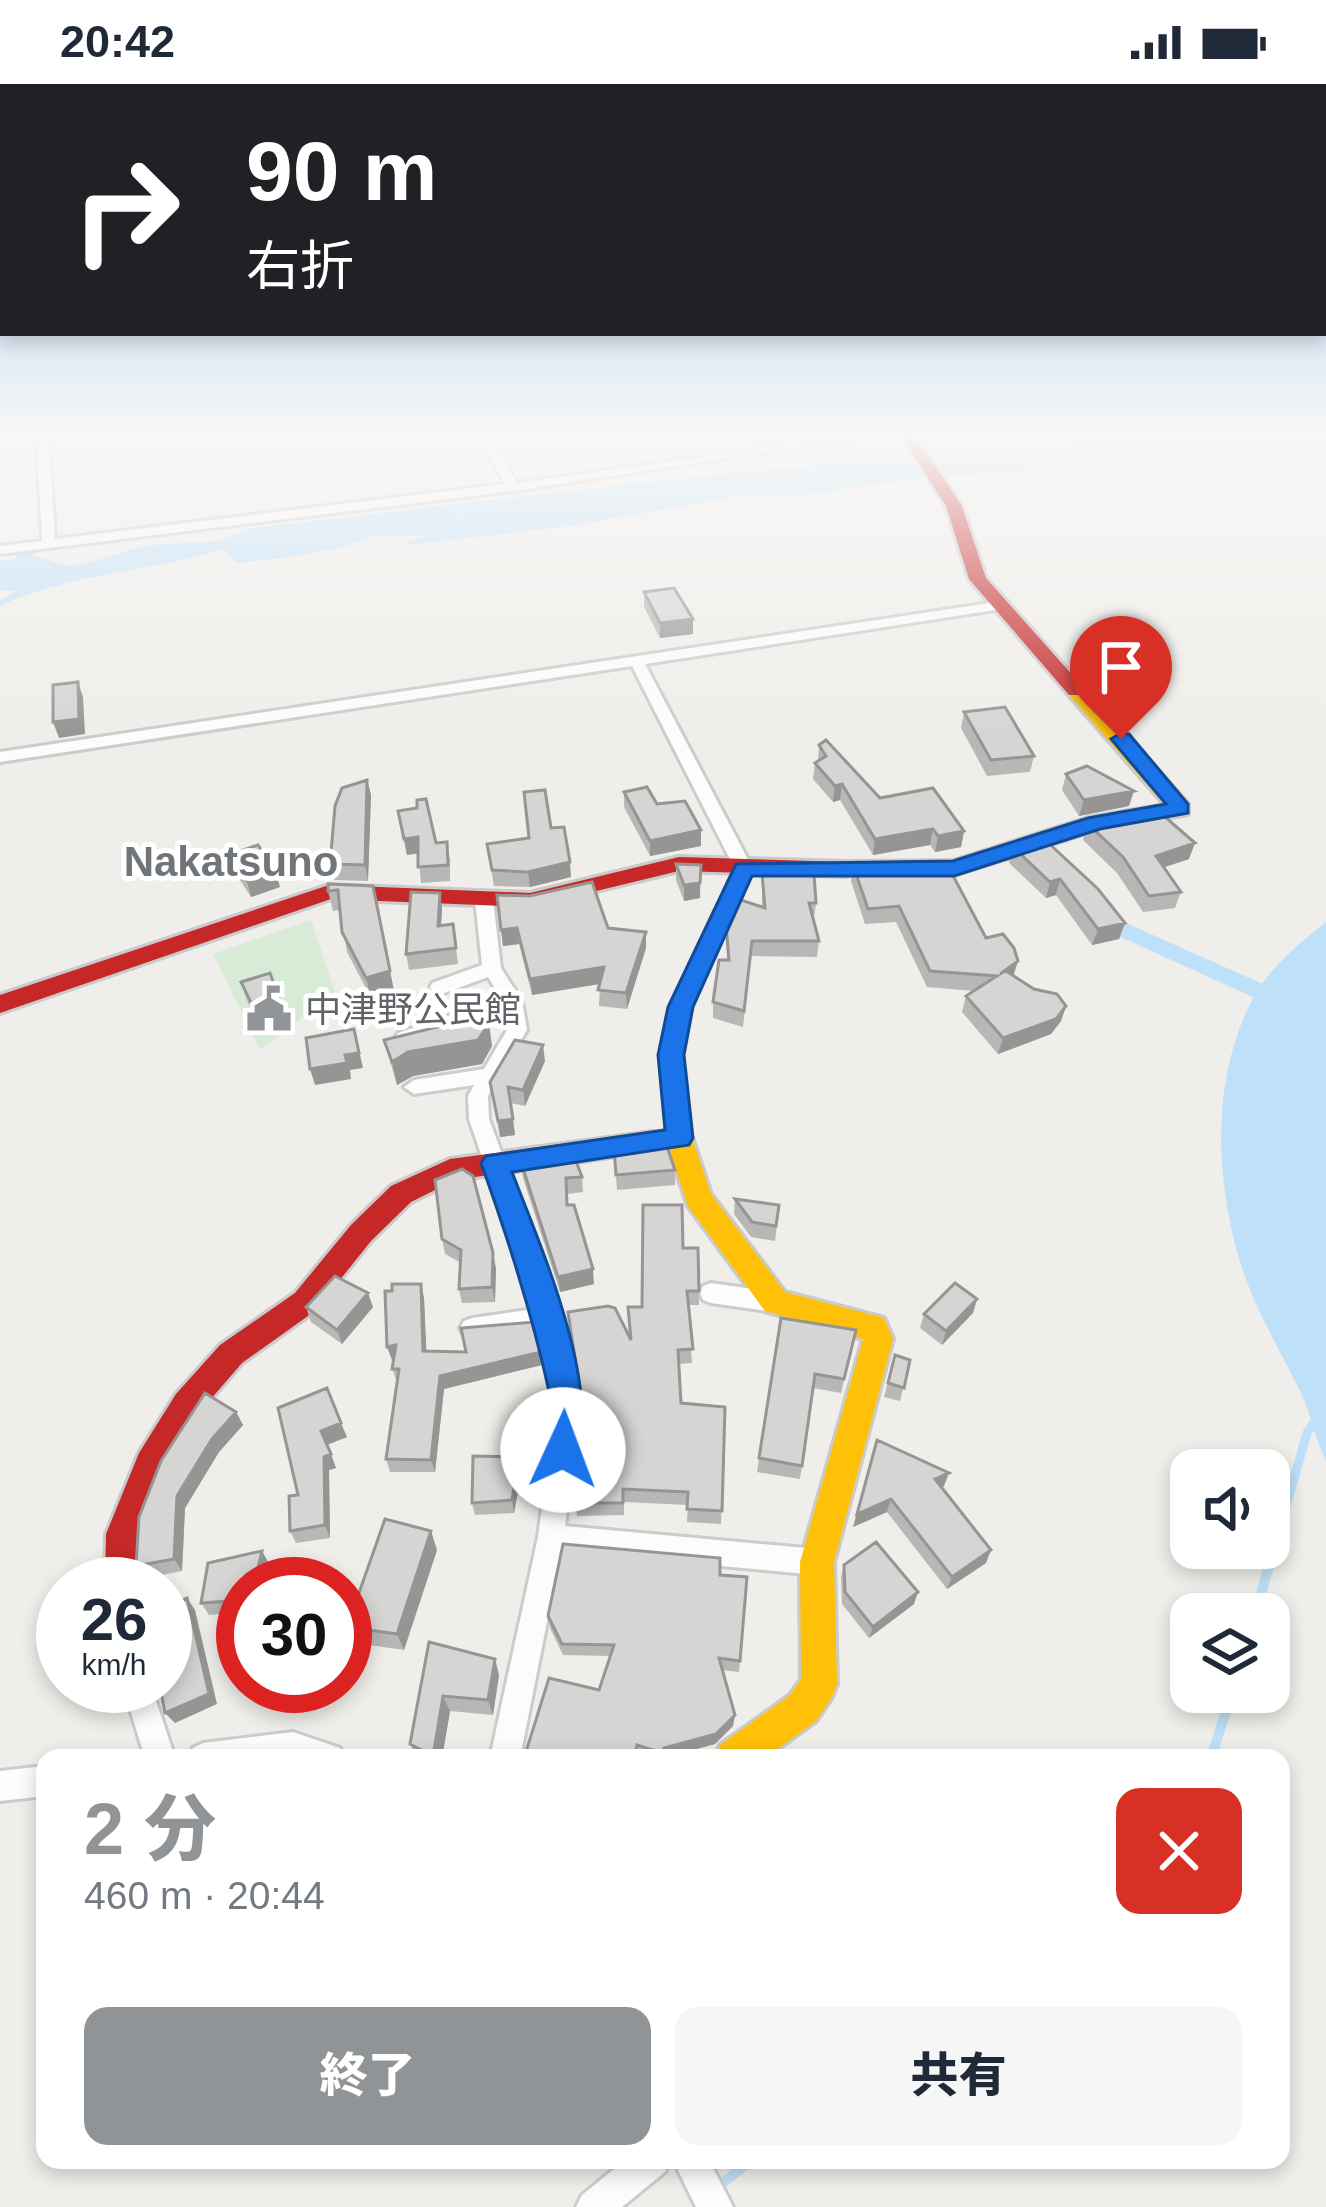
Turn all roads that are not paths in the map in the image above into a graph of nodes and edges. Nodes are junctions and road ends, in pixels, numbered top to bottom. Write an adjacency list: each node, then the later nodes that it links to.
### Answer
1 (49, 538): 4 (street)
2 (98, 538): 4 (street)
3 (965, 538): 6 (street)
4 (49, 544): 5 (street)
5 (0, 550)
6 (1004, 605): 7 (street); 9 (street)
7 (636, 660): 8 (street); 9 (street)
8 (0, 757)
9 (744, 869): 10 (street); 18 (street)
10 (484, 901): 11 (street); 14 (street)
11 (492, 968): 12 (street); 13 (street)
12 (439, 988)
13 (512, 1001): 15 (street); 16 (street)
14 (0, 1004)
15 (402, 1039)
16 (491, 1075): 17 (street); 19 (street)
17 (413, 1088)
18 (679, 1138): 19 (street); 21 (street)
19 (495, 1163): 22 (street); 25 (street)
20 (711, 1293): 21 (street)
21 (775, 1302): 26 (street)
22 (548, 1317): 23 (street); 24 (street)
23 (472, 1328)
24 (551, 1537): 26 (street); 29 (street)
25 (123, 1557)
26 (818, 1562): 30 (street)
27 (146, 1713): 28 (street)
28 (157, 1749)
29 (507, 1749)
30 (746, 1749)
31 (36, 1782): 32 (street)
32 (0, 1786)
33 (642, 2169): 35 (street)
34 (696, 2169): 36 (street)
35 (593, 2207)
36 (715, 2207)

